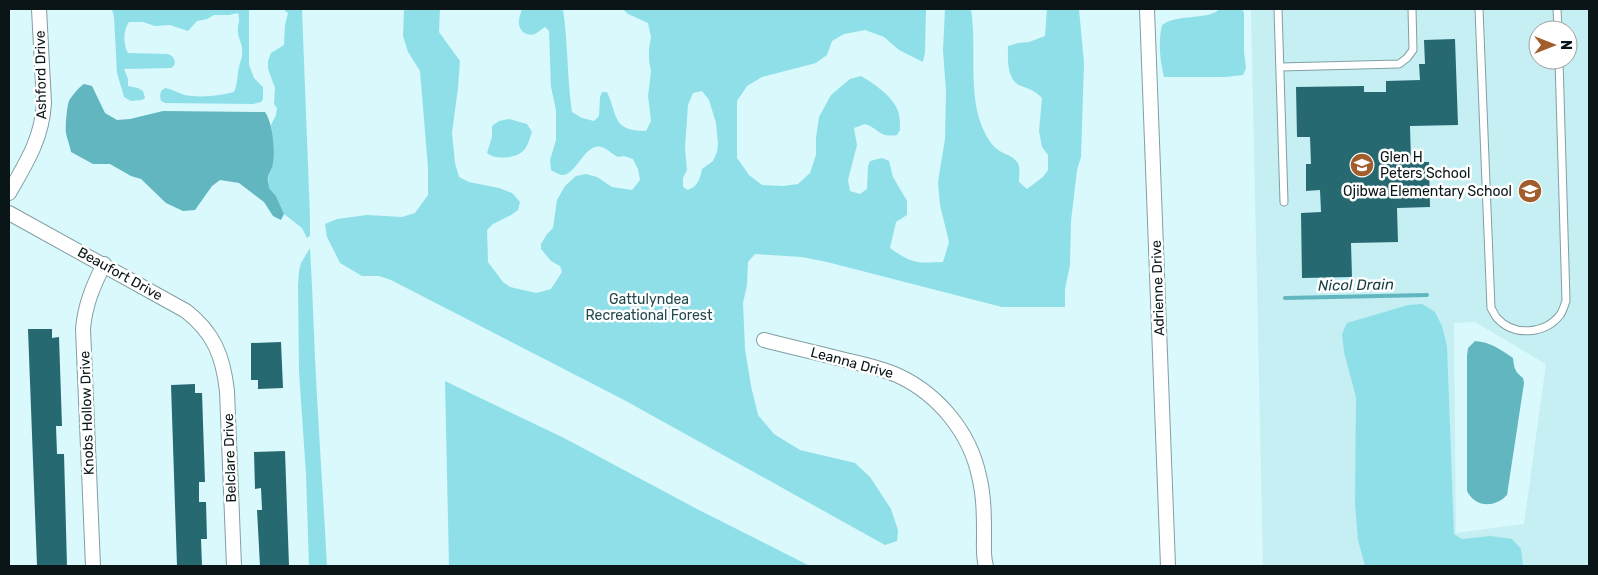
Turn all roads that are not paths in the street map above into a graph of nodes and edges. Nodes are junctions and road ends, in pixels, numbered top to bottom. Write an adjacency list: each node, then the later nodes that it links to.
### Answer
1 (39, 9): 8 (street, Ashford Drive)
2 (1147, 9): 17 (street, Adrienne Drive)
3 (1278, 9): 6 (lane)
4 (1412, 9): 6 (lane)
5 (1480, 9): 7 (lane)
6 (1280, 67): 9 (lane)
7 (1559, 70)
8 (9, 193)
9 (1284, 202)
10 (9, 213): 11 (street, Beaufort Drive)
11 (104, 264): 13 (street, Beaufort Drive); 14 (street, Knobs Hollow Drive)
12 (764, 340): 16 (street, Leanna Drive)
13 (218, 350): 15 (street, Belclare Drive)
14 (93, 566)
15 (234, 566)
16 (986, 566)
17 (1168, 566)

